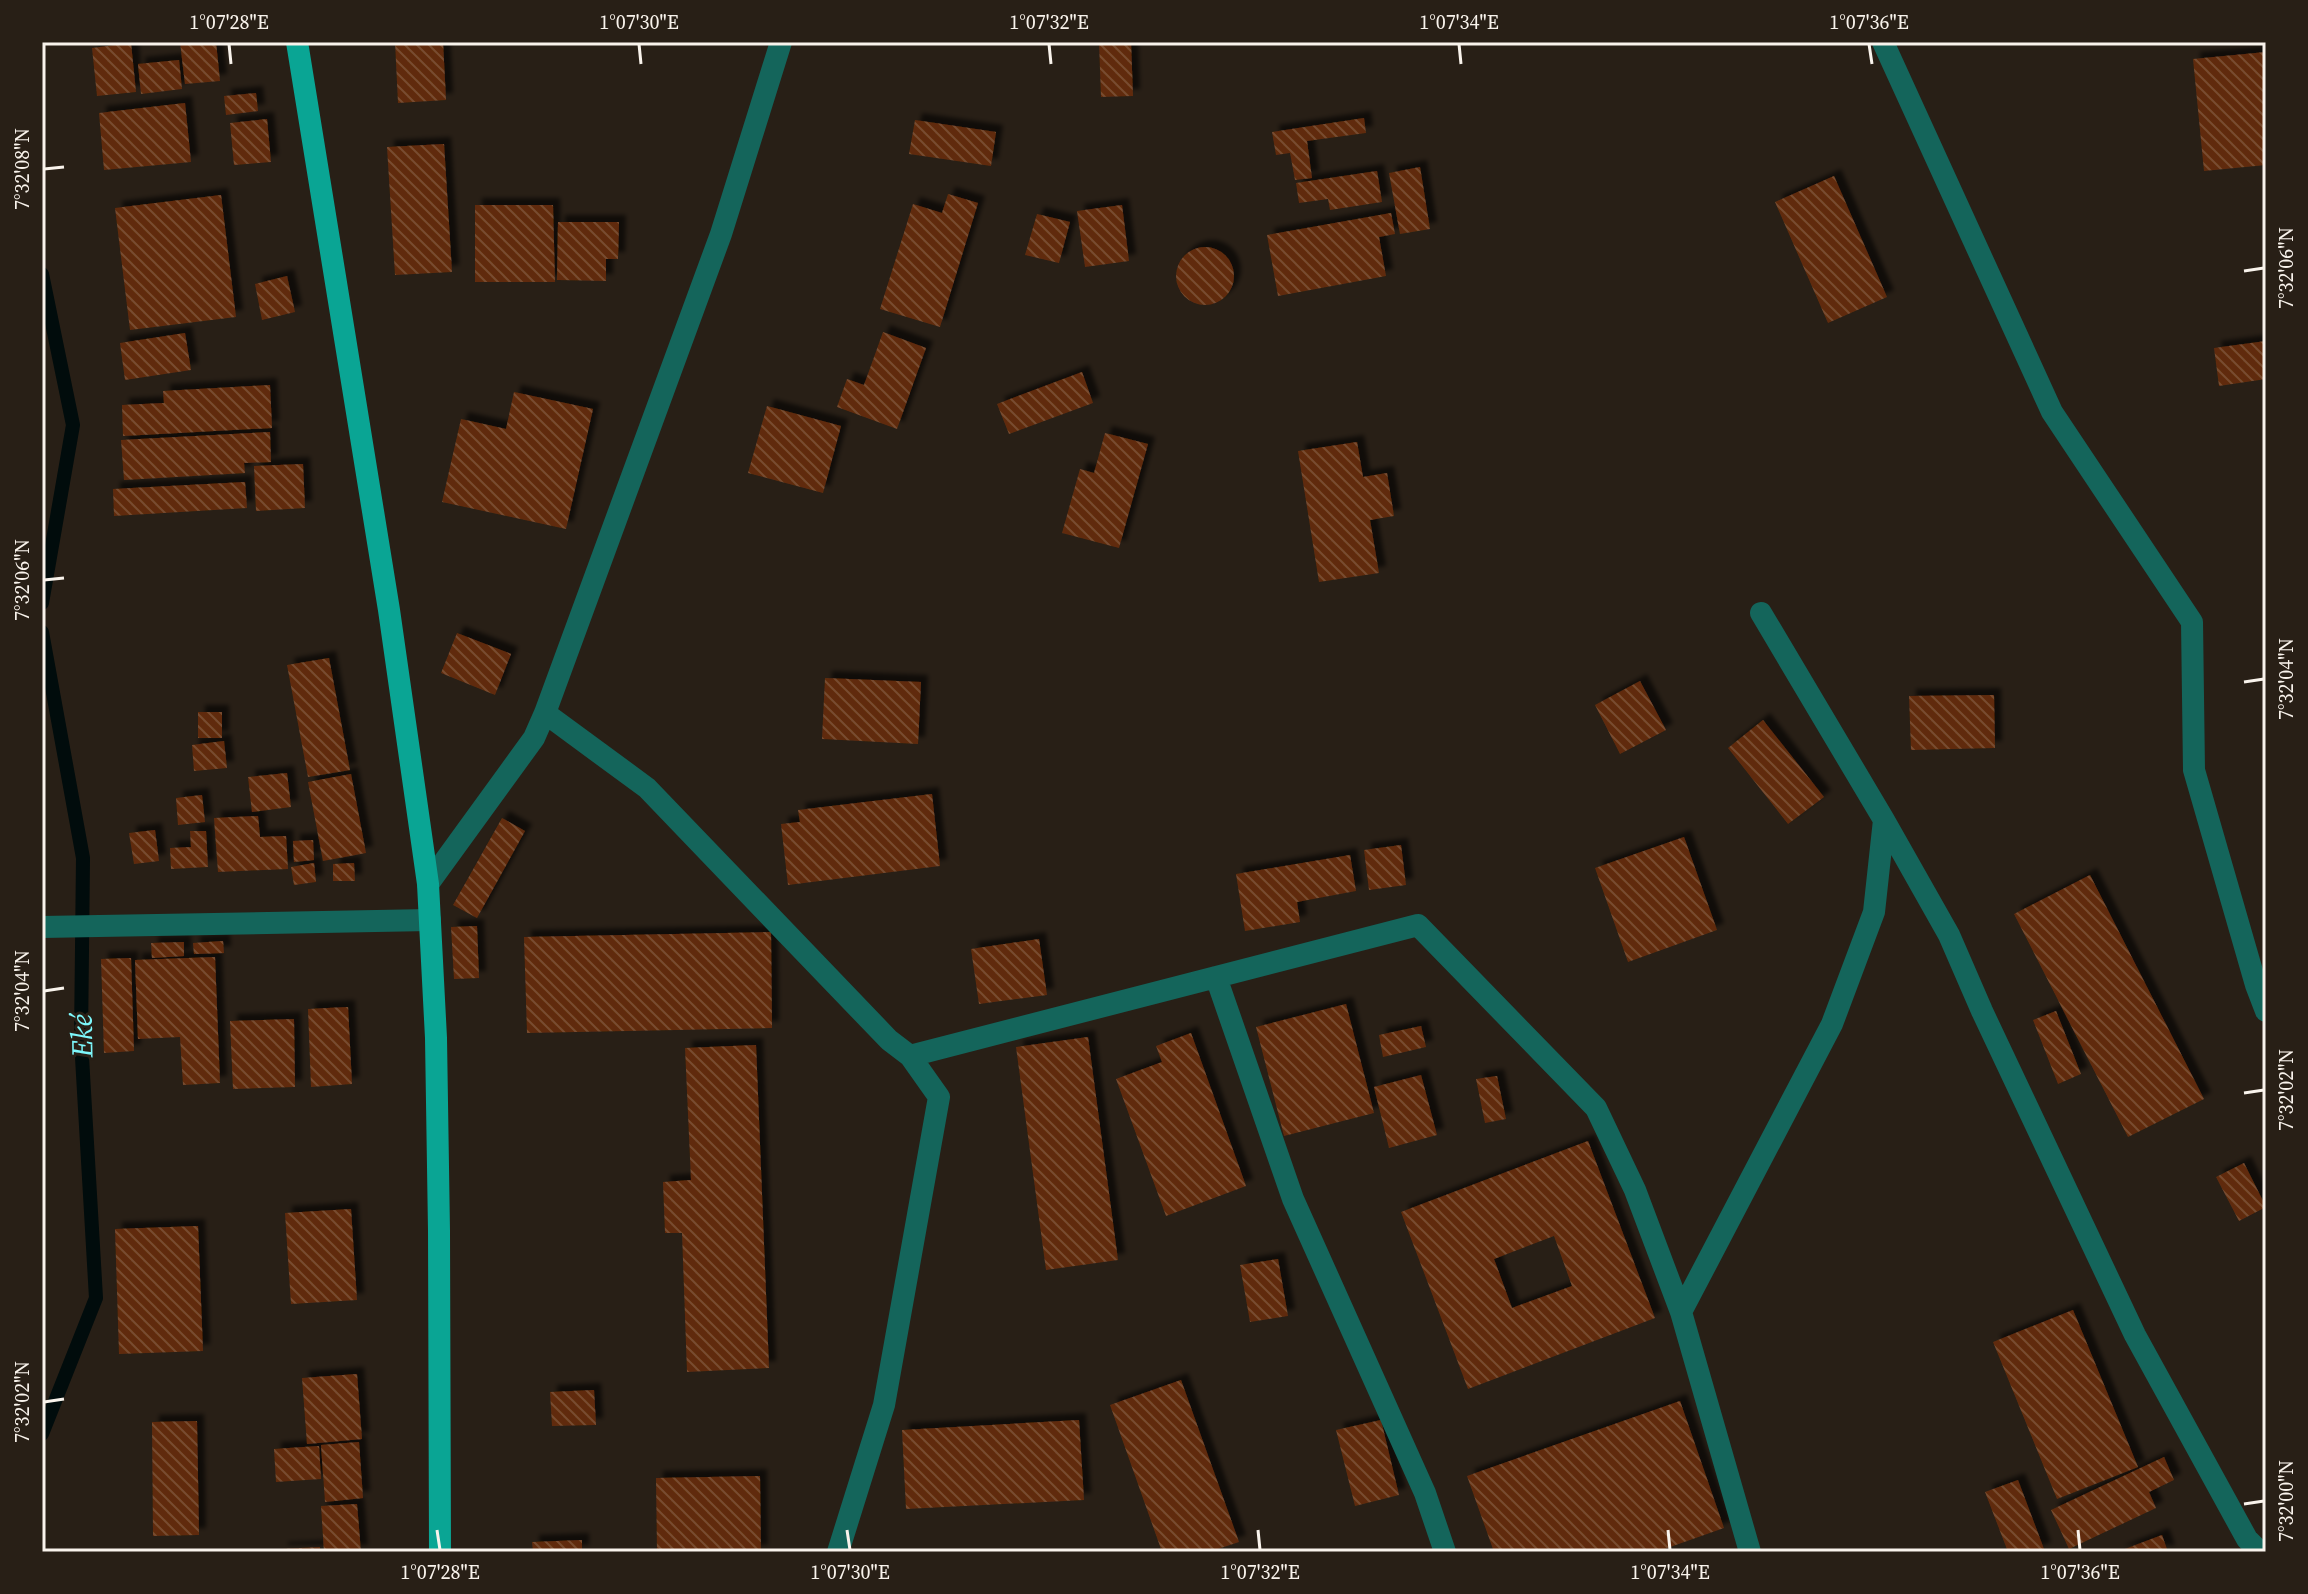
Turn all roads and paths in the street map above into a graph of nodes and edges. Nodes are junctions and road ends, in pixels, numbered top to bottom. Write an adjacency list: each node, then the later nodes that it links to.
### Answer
1 (297, 42): 7 (main road)
2 (781, 42): 5 (street)
3 (1883, 42): 11 (street)
4 (1761, 613): 6 (street)
5 (545, 713): 7 (street); 12 (street)
6 (1884, 820): 13 (street); 18 (street)
7 (428, 884): 8 (main road)
8 (430, 920): 9 (street); 14 (main road)
9 (42, 927)
10 (1216, 977): 12 (street); 13 (street); 16 (street)
11 (2266, 1011)
12 (910, 1056): 15 (street)
13 (1681, 1312): 17 (street)
14 (440, 1552)
15 (838, 1552)
16 (1445, 1552)
17 (1750, 1552)
18 (2260, 1552)

